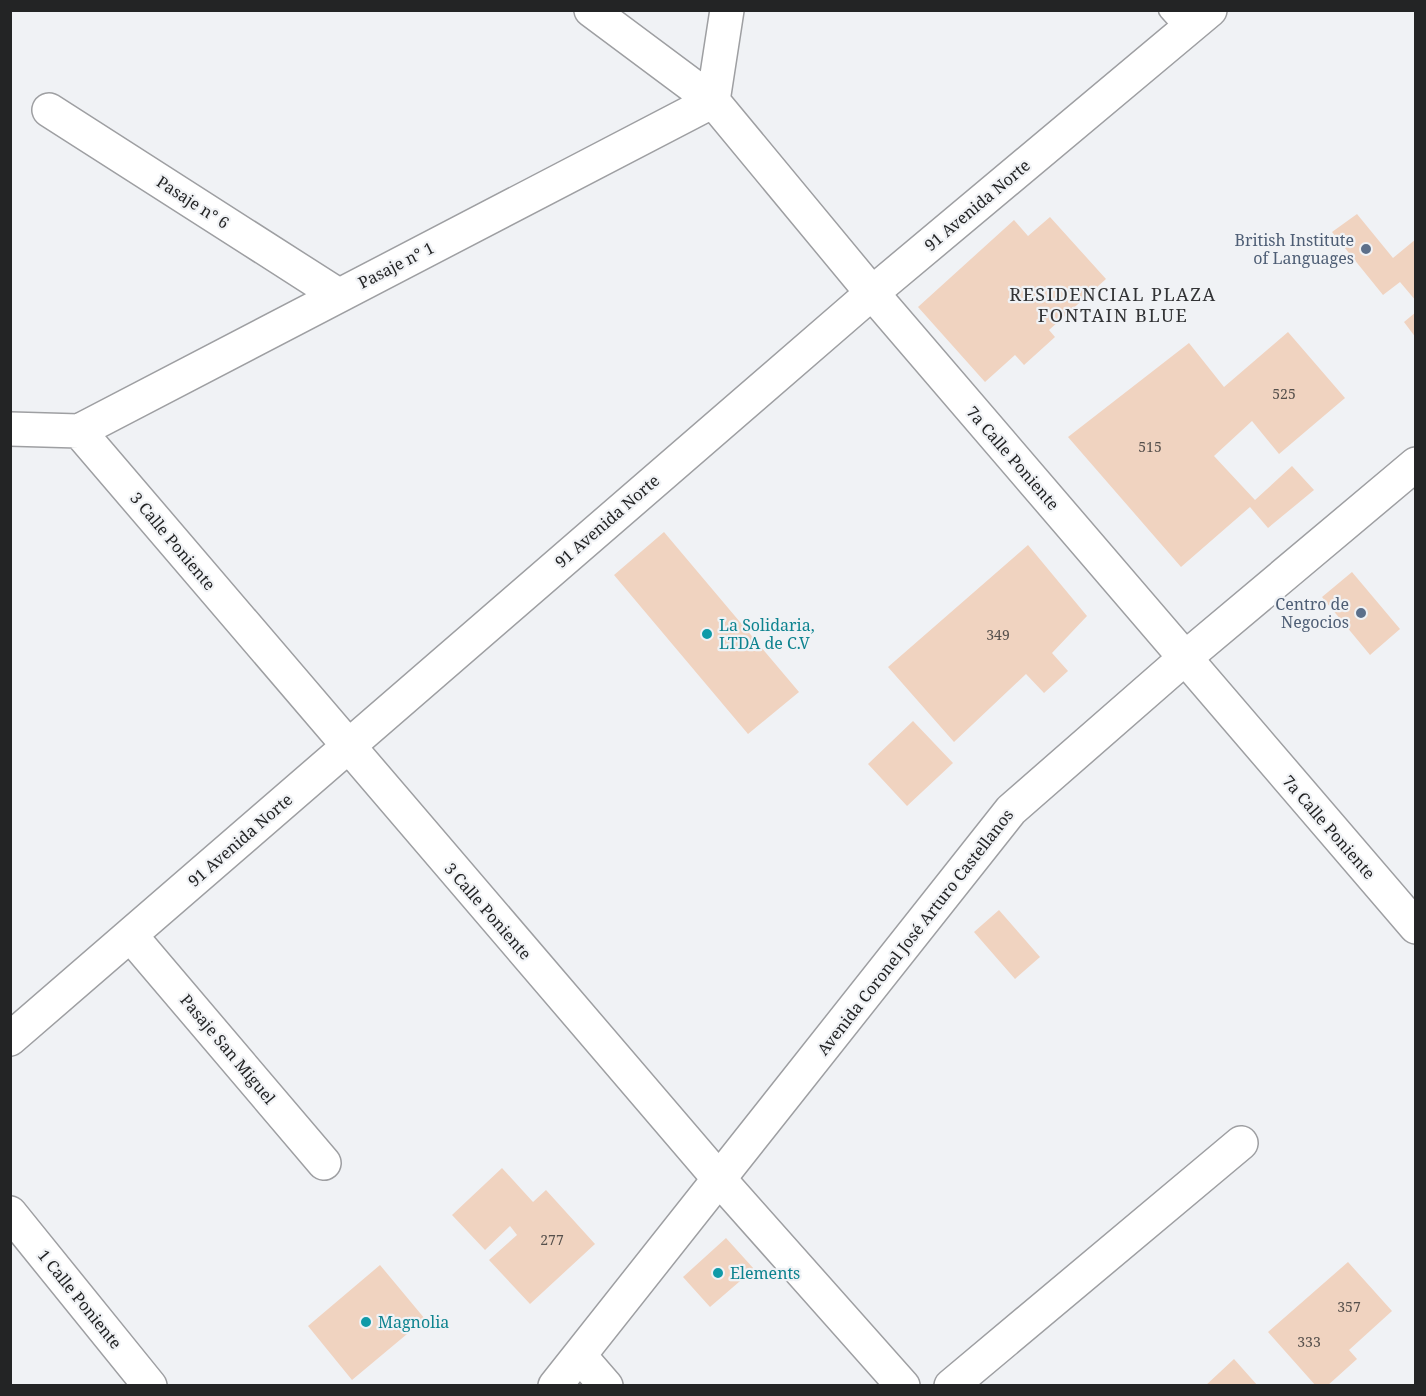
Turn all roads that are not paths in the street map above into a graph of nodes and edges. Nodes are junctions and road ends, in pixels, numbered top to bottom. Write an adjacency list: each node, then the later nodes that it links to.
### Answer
1 (591, 10): 4 (street, 7a Calle Poniente)
2 (727, 10): 4 (street)
3 (1188, 17): 6 (street, 91 Avenida Norte)
4 (713, 101): 6 (street, 7a Calle Poniente); 7 (street, Pasaje n° 1)
5 (49, 110): 7 (street, Pasaje n° 6)
6 (872, 293): 11 (street, 7a Calle Poniente); 12 (street, 91 Avenida Norte)
7 (338, 295): 9 (street, Pasaje n° 1)
8 (10, 429): 9 (street)
9 (79, 431): 12 (street, 3 Calle Poniente)
10 (1416, 464): 11 (street, Avenida Coronel José Arturo Castellanos)
11 (1185, 658): 13 (street, 7a Calle Poniente); 18 (street, Avenida Coronel José Arturo Castellanos)
12 (346, 746): 14 (street, 91 Avenida Norte); 18 (street, 3 Calle Poniente)
13 (1416, 927)
14 (131, 936): 15 (street, 91 Avenida Norte); 17 (street, Pasaje San Miguel)
15 (10, 1039)
16 (1242, 1143): 25 (street)
17 (324, 1163)
18 (720, 1180): 20 (street, Avenida Coronel José Arturo Castellanos); 24 (street, 3 Calle Poniente)
19 (10, 1214): 21 (street, 1 Calle Poniente)
20 (580, 1356): 22 (street, Avenida Coronel José Arturo Castellanos); 23 (street)
21 (150, 1386)
22 (555, 1386)
23 (606, 1386)
24 (903, 1386)
25 (951, 1386)

